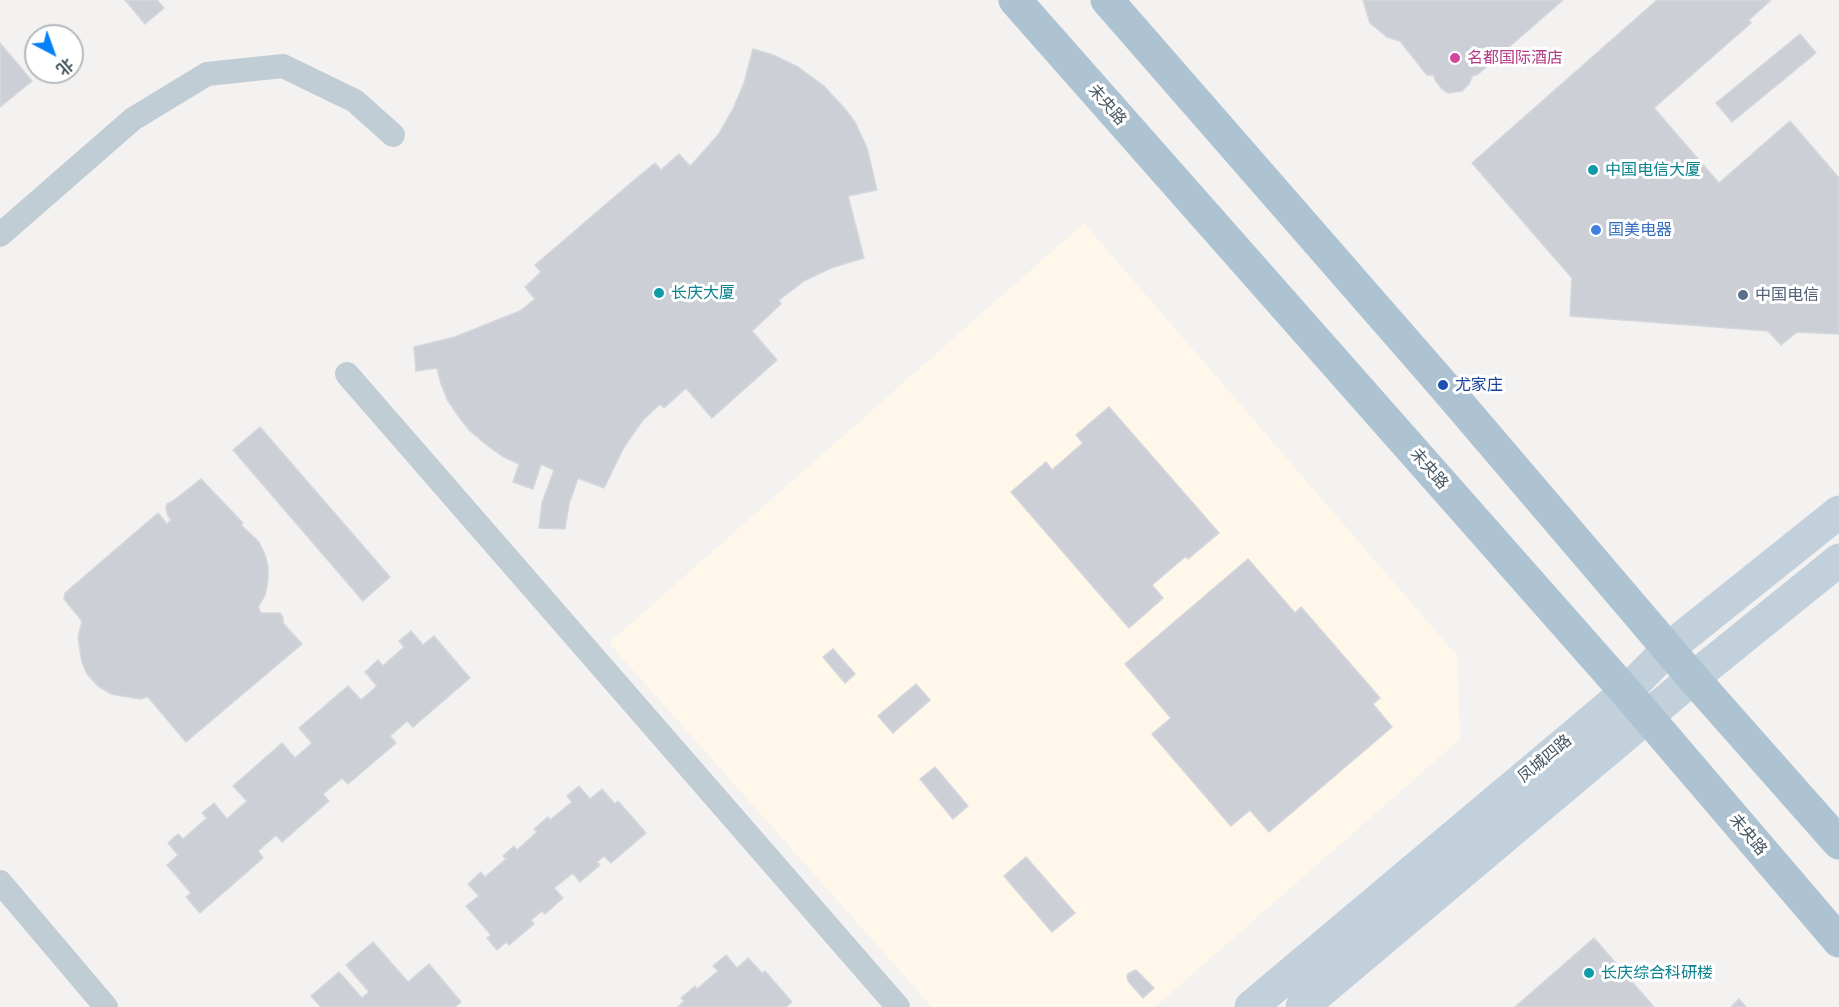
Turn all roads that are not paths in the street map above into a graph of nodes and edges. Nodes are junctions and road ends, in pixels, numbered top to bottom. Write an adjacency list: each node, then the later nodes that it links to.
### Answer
1 (1015, 0): 10 (main road, 未央路)
2 (1107, 0): 8 (main road)
3 (393, 135): 4 (street)
4 (0, 235)
5 (347, 374): 16 (street)
6 (1839, 512): 8 (street, 凤城四路)
7 (1839, 560): 9 (street, 凤城四路)
8 (1670, 648): 9 (main road); 10 (street, 凤城四路)
9 (1693, 678): 11 (street, 凤城四路); 12 (main road)
10 (1626, 692): 11 (main road, 未央路); 17 (street, 凤城四路)
11 (1648, 717): 14 (main road, 未央路); 18 (street, 凤城四路)
12 (1839, 843)
13 (0, 882): 15 (street)
14 (1839, 941)
15 (106, 1007)
16 (898, 1007)
17 (1251, 1007)
18 (1302, 1007)

